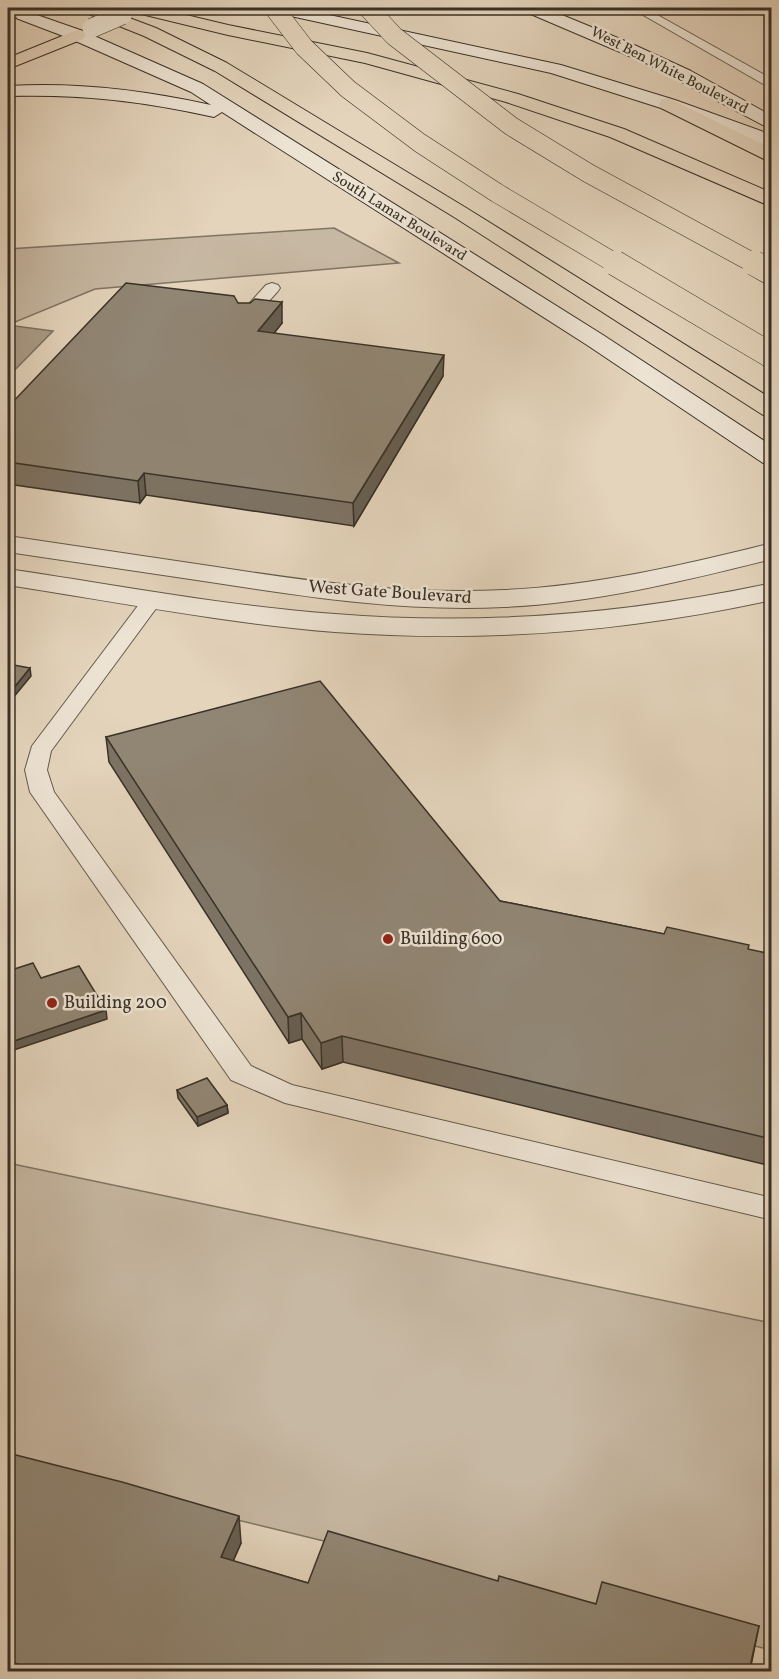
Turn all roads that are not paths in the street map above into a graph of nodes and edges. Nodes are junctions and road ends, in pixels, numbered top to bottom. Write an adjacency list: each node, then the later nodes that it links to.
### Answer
1 (14, 8): 8 (highway, bridge)
2 (90, 8): 23 (highway)
3 (138, 8): 9 (main road, bridge); 18 (highway)
4 (275, 8): 13 (main road); 22 (highway, bridge)
5 (368, 8): 19 (highway, bridge)
6 (532, 8): 15 (main road, West Ben White Boulevard)
7 (637, 8): 11 (lane)
8 (8, 10): 9 (main road, South Lamar Boulevard)
9 (85, 32): 10 (highway); 14 (main road, South Lamar Boulevard)
10 (8, 64)
11 (771, 85)
12 (8, 92): 14 (main road)
13 (668, 104): 16 (main road); 17 (highway)
14 (241, 118): 24 (main road, South Lamar Boulevard)
15 (771, 124)
16 (771, 142)
17 (771, 157)
18 (771, 201)
19 (771, 273)
20 (272, 288): 21 (lane)
21 (245, 318)
22 (771, 356)
23 (771, 410)
24 (771, 458)
25 (8, 544): 26 (main road, West Gate Boulevard)
26 (771, 551)
27 (8, 577): 29 (main road, West Gate Boulevard)
28 (771, 591): 29 (main road, West Gate Boulevard)
29 (153, 599): 30 (lane)
30 (771, 1209)

